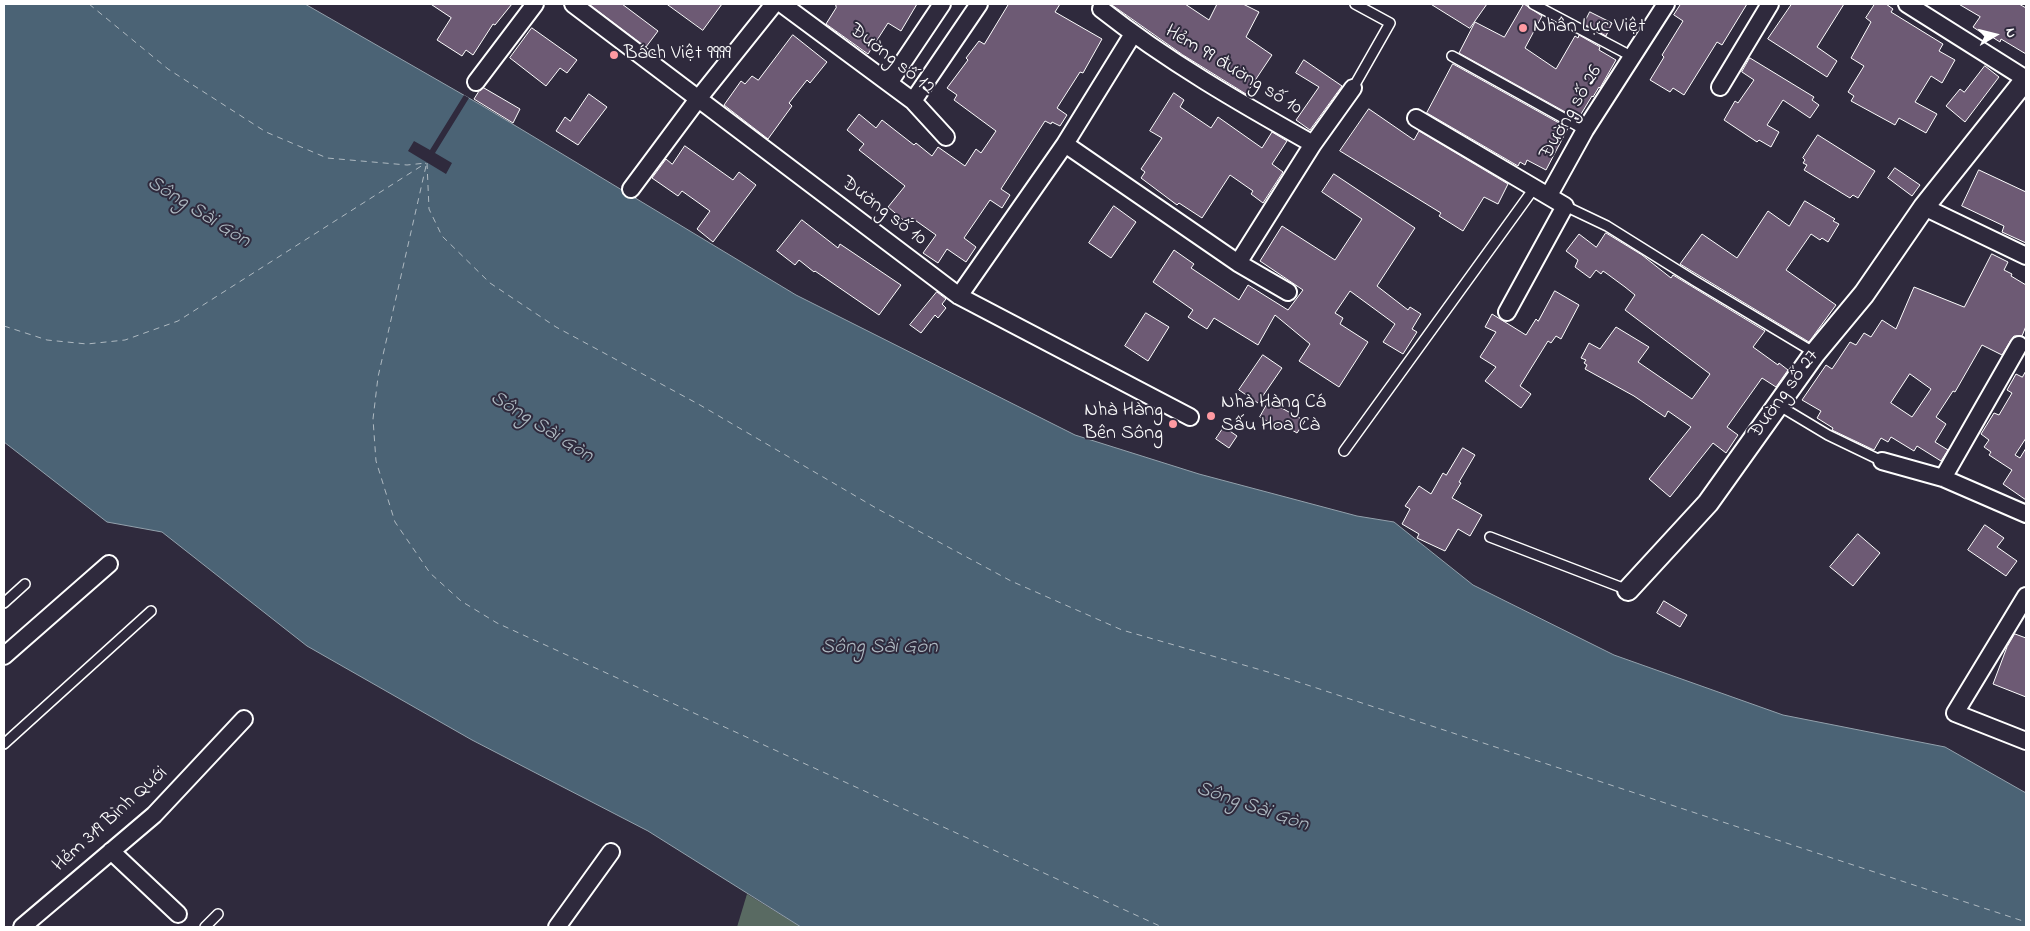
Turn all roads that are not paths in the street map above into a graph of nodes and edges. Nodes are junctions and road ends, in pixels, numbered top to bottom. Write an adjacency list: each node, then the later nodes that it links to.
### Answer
1 (535, 4): 17 (street)
2 (574, 4): 21 (street, Đường số 10)
3 (774, 4): 21 (street)
4 (782, 4): 18 (street, Đường số 12)
5 (942, 4): 18 (street)
6 (978, 4): 22 (street)
7 (1355, 4): 20 (lane)
8 (1533, 4): 15 (lane)
9 (1666, 4): 15 (street, Đường số 26)
10 (1770, 4): 19 (street)
11 (1907, 4): 16 (street)
12 (1101, 9): 13 (street, Hẻm 99 đường số 10)
13 (1133, 34): 26 (street, Hẻm 99 đường số 10); 27 (street, Hẻm 99 đường số 10)
14 (1452, 56): 24 (lane)
15 (1631, 56): 24 (street, Đường số 26)
16 (2026, 79): 32 (street, Đường số 27)
17 (476, 82)
18 (890, 83): 22 (street, Đường số 12)
19 (1720, 87)
20 (1353, 88): 27 (street, Hẻm 99 đường số 10)
21 (698, 99): 29 (street); 36 (street, Đường số 10)
22 (913, 101): 25 (street, Đường số 12)
23 (1416, 118): 28 (street)
24 (1585, 130): 30 (street, Đường số 26)
25 (946, 137)
26 (1065, 144): 34 (street); 36 (street, Hẻm 99 đường số 10)
27 (1313, 144): 34 (street, Hẻm 99 đường số 10)
28 (1534, 187): 30 (street); 42 (lane)
29 (631, 189)
30 (1549, 195): 31 (street)
31 (1565, 206): 37 (street); 39 (lane)
32 (1924, 207): 33 (street); 39 (street, Đường số 27)
33 (2026, 256)
34 (1238, 263): 35 (street)
35 (1288, 292)
36 (959, 296): 41 (street, Đường số 10)
37 (1507, 312)
38 (2019, 345): 44 (street)
39 (1815, 353): 40 (street, Đường số 27)
40 (1778, 405): 43 (lane); 49 (street, Đường số 27)
41 (1190, 417)
42 (1344, 451)
43 (1882, 461): 44 (street)
44 (1943, 478): 45 (street)
45 (2026, 514)
46 (1490, 537): 49 (lane, Đường số 27)
47 (109, 564): 53 (street)
48 (25, 584): 51 (lane)
49 (1628, 590)
50 (2026, 596): 55 (street)
51 (4, 603)
52 (151, 611): 56 (lane)
53 (4, 656)
54 (244, 719): 57 (street, Hẻm 319 Bình Quới)
55 (2026, 741)
56 (4, 744)
57 (110, 851): 59 (street); 61 (street, Hẻm 319 Bình Quới)
58 (611, 852): 63 (street)
59 (178, 914)
60 (218, 914): 62 (lane)
61 (22, 927)
62 (205, 927)
63 (557, 927)

